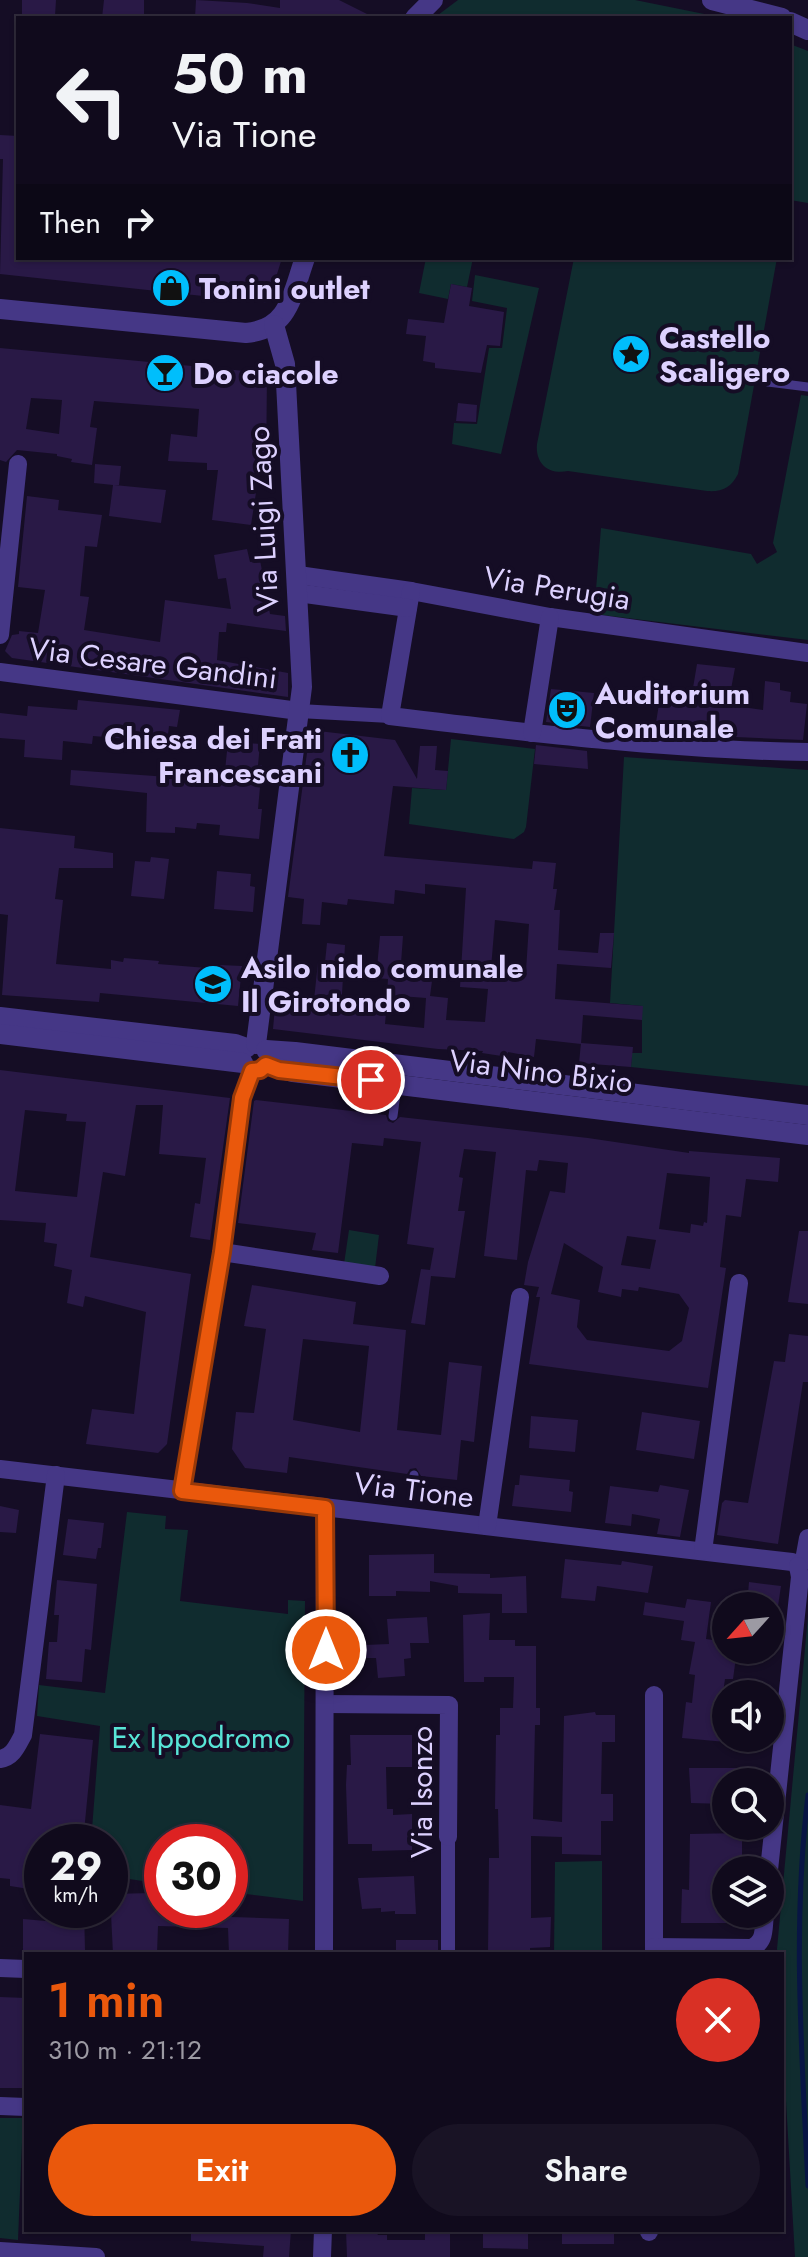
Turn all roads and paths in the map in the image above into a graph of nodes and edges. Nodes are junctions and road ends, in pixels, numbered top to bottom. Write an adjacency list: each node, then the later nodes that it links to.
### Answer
1 (712, 0): 2 (street)
2 (774, 16)
3 (304, 260): 5 (street)
4 (0, 309): 5 (street)
5 (274, 325): 9 (street, Via Luigi Zago)
6 (768, 382): 7 (lane)
7 (808, 387)
8 (18, 464): 12 (street)
9 (298, 584): 10 (street, Via Perugia); 15 (street, Via Luigi Zago)
10 (410, 600): 11 (street, Via Perugia); 16 (street)
11 (550, 617): 13 (street, Via Perugia); 17 (street)
12 (0, 635)
13 (808, 653)
14 (0, 672): 15 (street, Via Cesare Gandini)
15 (299, 711): 16 (street); 21 (street, Via Luigi Zago)
16 (390, 716): 17 (street)
17 (532, 733): 18 (street)
18 (808, 752)
19 (0, 1017): 21 (street, Via Nino Bixio)
20 (0, 1034): 21 (street, Via Nino Bixio)
21 (255, 1057): 22 (street, Via Nino Bixio); 23 (street, Via Nino Bixio); 26 (street)
22 (397, 1083): 24 (lane); 25 (street, Via Nino Bixio)
23 (808, 1115)
24 (393, 1116)
25 (808, 1135)
26 (222, 1252): 27 (street); 32 (street)
27 (380, 1276)
28 (739, 1283): 36 (street)
29 (520, 1297): 34 (street, Via Tione)
30 (0, 1469): 31 (street, Via Tione)
31 (56, 1475): 32 (street, Via Tione); 40 (street)
32 (182, 1491): 33 (street, Via Tione)
33 (325, 1508): 34 (street, Via Tione); 39 (street)
34 (487, 1526): 36 (street, Via Tione)
35 (808, 1538): 37 (street)
36 (703, 1551): 37 (street, Via Tione)
37 (798, 1566): 42 (street)
38 (654, 1695): 44 (street)
39 (326, 1704): 41 (street, Via Isonzo); 45 (street)
40 (0, 1759)
41 (448, 1837): 46 (street, Via Isonzo)
42 (770, 1856)
43 (763, 1928): 44 (street)
44 (654, 1951)
45 (324, 1952)
46 (448, 1952)
47 (0, 1968): 48 (street)
48 (24, 1969)
49 (0, 2106): 50 (street)
50 (24, 2107)
51 (323, 2232): 54 (street)
52 (0, 2251): 53 (street)
53 (96, 2257)
54 (322, 2257)

